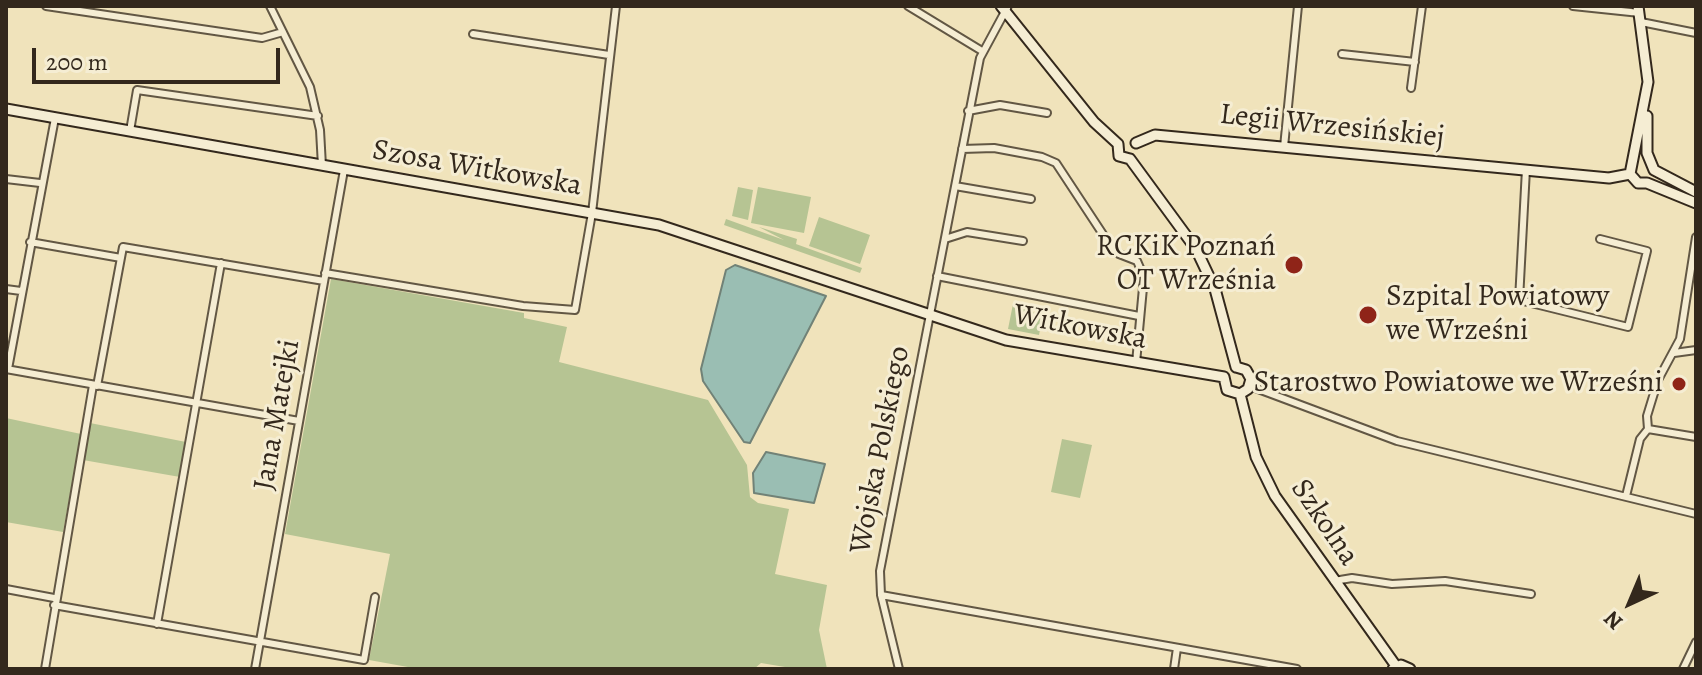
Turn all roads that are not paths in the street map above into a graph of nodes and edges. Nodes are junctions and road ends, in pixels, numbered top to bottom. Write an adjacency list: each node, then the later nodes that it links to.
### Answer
1 (46, 6): 10 (street)
2 (270, 6): 10 (street)
3 (616, 6): 15 (street)
4 (908, 6): 13 (street)
5 (1298, 6): 27 (street)
6 (1422, 6): 16 (street)
7 (1573, 6): 9 (street)
8 (1005, 8): 13 (street, Wojska Polskiego); 26 (street)
9 (1640, 14): 11 (street); 18 (street)
10 (283, 32): 22 (street)
11 (1696, 33)
12 (473, 34): 15 (street)
13 (982, 51): 20 (street, Wojska Polskiego)
14 (1342, 54): 16 (street)
15 (609, 55): 43 (street)
16 (1415, 62): 17 (street)
17 (1411, 88)
18 (1646, 105): 30 (street); 32 (street)
19 (6, 109): 23 (street, Szosa Witkowska)
20 (968, 111): 21 (street); 28 (street, Wojska Polskiego)
21 (1047, 113)
22 (318, 116): 24 (street); 31 (street)
23 (55, 118): 24 (street, Szosa Witkowska); 37 (street)
24 (130, 131): 31 (street, Szosa Witkowska)
25 (1136, 143): 26 (street); 27 (street, Legii Wrzesińskiej); 29 (street)
26 (1118, 144): 29 (street)
27 (1284, 147): 33 (street, Legii Wrzesińskiej)
28 (962, 149): 39 (street, Wojska Polskiego); 57 (street)
29 (1130, 159): 61 (street)
30 (1633, 163): 32 (street); 35 (street)
31 (322, 166): 34 (street, Szosa Witkowska)
32 (1652, 166): 38 (street); 40 (street)
33 (1526, 169): 35 (street, Legii Wrzesińskiej); 46 (street)
34 (344, 170): 43 (street, Szosa Witkowska); 51 (street, Jana Matejki)
35 (1630, 174): 38 (street)
36 (6, 179): 37 (street)
37 (40, 183): 48 (street)
38 (1647, 183): 42 (street)
39 (955, 186): 41 (street); 45 (street, Wojska Polskiego)
40 (1696, 192)
41 (1031, 199)
42 (1696, 204)
43 (592, 213): 51 (street); 56 (street, Szosa Witkowska)
44 (1696, 237): 59 (street)
45 (945, 239): 47 (street); 52 (street, Wojska Polskiego)
46 (1600, 239)
47 (1023, 241)
48 (30, 242): 49 (street); 55 (street)
49 (121, 258): 50 (street); 64 (street)
50 (221, 263): 53 (street); 67 (street)
51 (325, 273): 53 (street, Jana Matejki)
52 (937, 276): 56 (street, Wojska Polskiego); 57 (street)
53 (324, 281): 68 (street, Jana Matejki)
54 (6, 289): 55 (street)
55 (21, 291): 62 (street)
56 (929, 314): 60 (street, Witkowska); 76 (street, Wojska Polskiego)
57 (1139, 316): 60 (street)
58 (1696, 350): 59 (street)
59 (1674, 353): 69 (street)
60 (1136, 363): 63 (street, Witkowska)
61 (1236, 367): 63 (street); 65 (street)
62 (7, 369): 64 (street)
63 (1224, 377): 66 (street)
64 (95, 386): 67 (street); 78 (street)
65 (1250, 386): 66 (street); 71 (street)
66 (1240, 394): 73 (street, Szkolna)
67 (196, 403): 68 (street); 79 (street)
68 (299, 421): 80 (street, Jana Matejki)
69 (1648, 429): 70 (street); 71 (street)
70 (1696, 437)
71 (1626, 496): 72 (street)
72 (1696, 514)
73 (1334, 581): 75 (street); 84 (street, Szkolna)
74 (6, 589): 78 (street)
75 (1531, 594)
76 (881, 595): 82 (street); 87 (street, Wojska Polskiego)
77 (375, 597): 80 (street)
78 (54, 602): 79 (street); 85 (street)
79 (157, 624): 80 (street)
80 (260, 642): 86 (street, Jana Matejki)
81 (1696, 642): 83 (street)
82 (1177, 648): 88 (street); 89 (street)
83 (1693, 657): 91 (street)
84 (1395, 668): 90 (street)
85 (45, 669)
86 (255, 669)
87 (899, 669)
88 (1174, 669)
89 (1297, 669)
90 (1410, 669)
91 (1683, 669)

